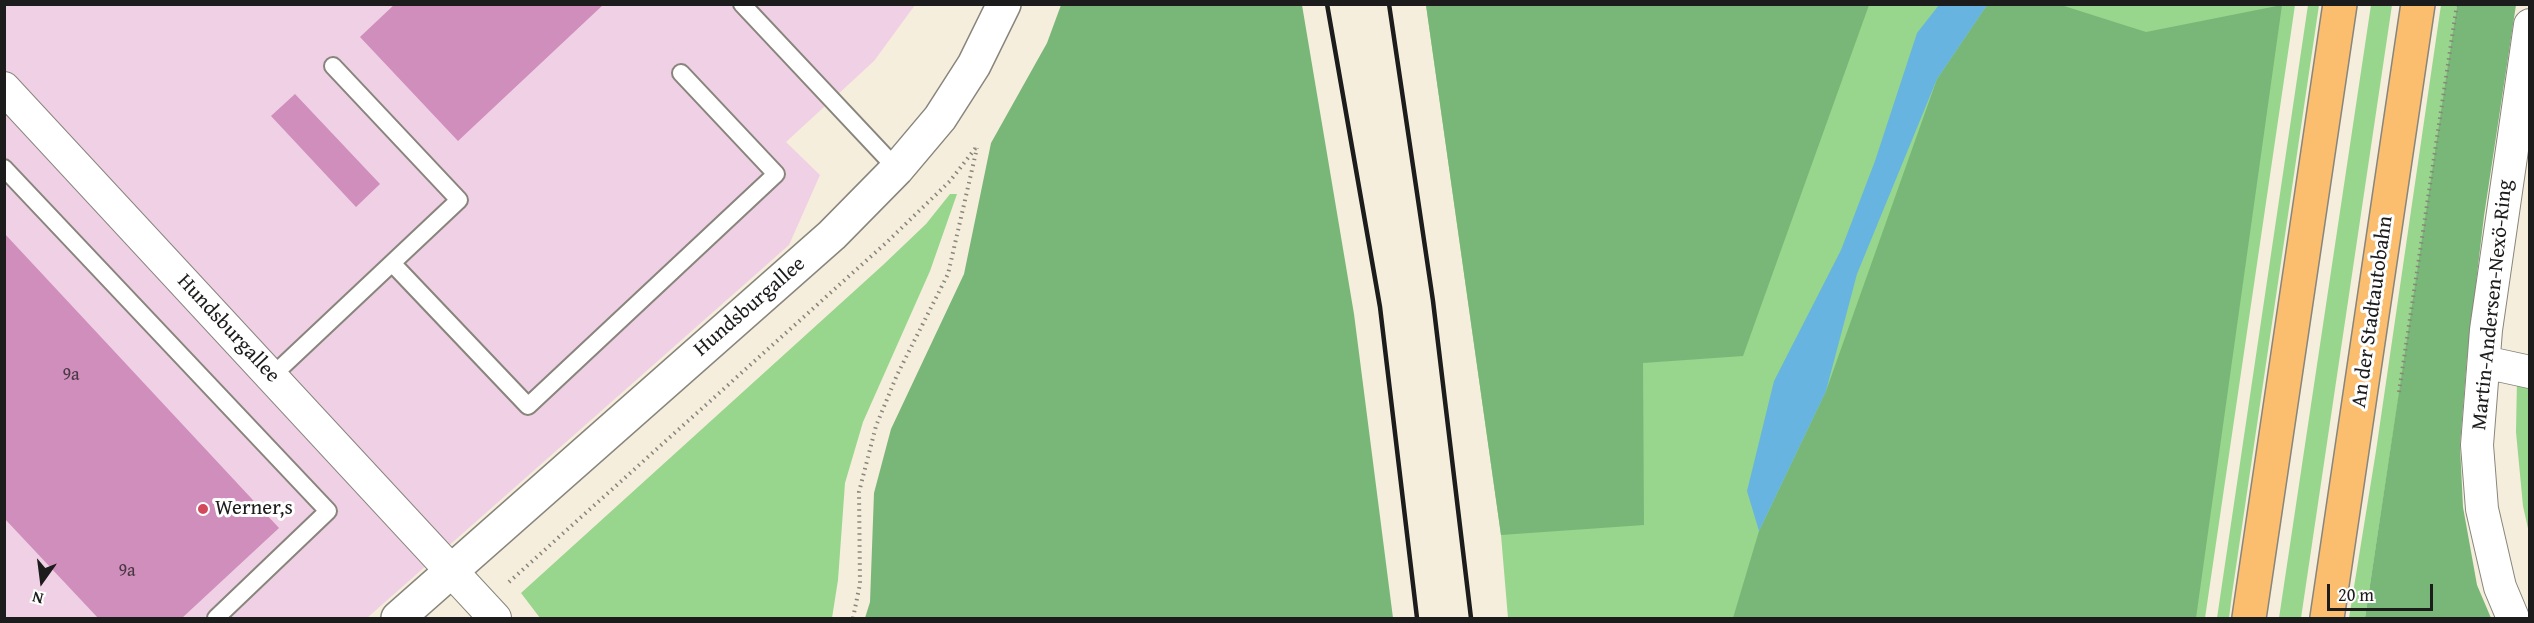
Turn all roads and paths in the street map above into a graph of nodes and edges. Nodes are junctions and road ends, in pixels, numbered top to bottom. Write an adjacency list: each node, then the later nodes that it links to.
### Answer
1 (742, 4): 11 (lane)
2 (1004, 4): 11 (street, Hundsburgallee)
3 (2340, 4): 22 (highway)
4 (2418, 4): 23 (highway, An der Stadtautobahn)
5 (2457, 4): 16 (path)
6 (2529, 25): 13 (street, Martin-Andersen-Nexö-Ring)
7 (333, 66): 12 (lane)
8 (681, 73): 12 (lane)
9 (4, 88): 15 (street, Hundsburgallee)
10 (4, 168): 19 (lane)
11 (897, 169): 17 (street, Hundsburgallee)
12 (392, 263): 15 (lane)
13 (2484, 362): 14 (street); 24 (street, Martin-Andersen-Nexö-Ring)
14 (2529, 372)
15 (272, 376): 17 (street, Hundsburgallee)
16 (2397, 403)
17 (451, 570): 18 (street); 20 (street, Hundsburgallee)
18 (489, 612): 21 (path)
19 (216, 618)
20 (398, 618)
21 (853, 618)
22 (2249, 618)
23 (2327, 618)
24 (2513, 618)

